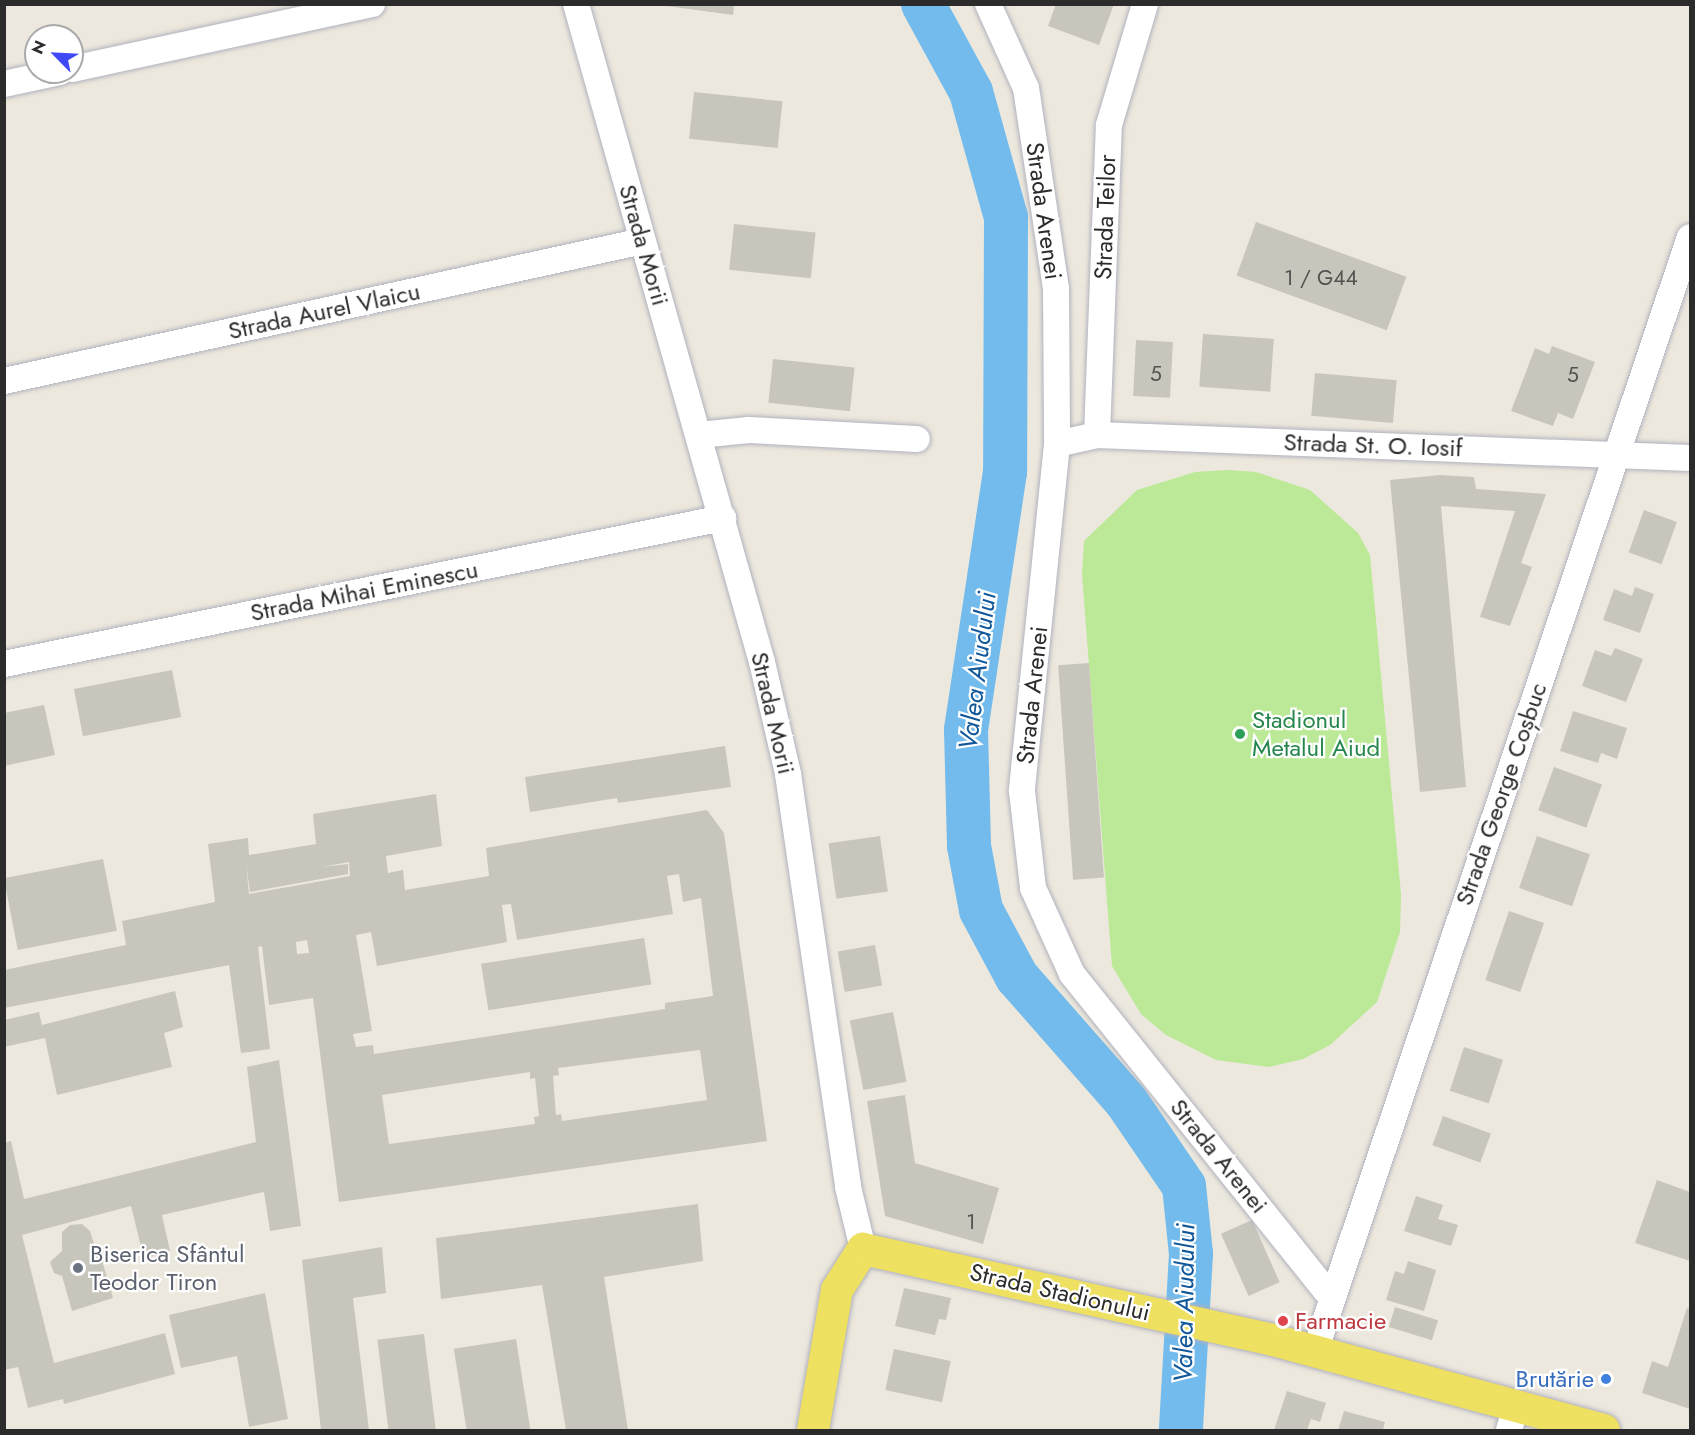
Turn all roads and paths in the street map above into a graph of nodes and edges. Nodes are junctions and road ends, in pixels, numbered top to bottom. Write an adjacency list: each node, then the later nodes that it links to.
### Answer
1 (372, 4): 5 (street)
2 (576, 4): 9 (street, Strada Morii)
3 (988, 4): 14 (street, Strada Arenei)
4 (1145, 4): 12 (street, Strada Teilor)
5 (84, 66)
6 (24, 80): 7 (street)
7 (4, 84)
8 (1690, 237): 15 (street, Strada George Coșbuc)
9 (643, 241): 10 (street, Strada Aurel Vlaicu); 11 (street, Strada Morii)
10 (4, 381)
11 (699, 435): 13 (street); 17 (street, Strada Morii)
12 (1097, 435): 14 (street, Strada St. O. Iosif); 15 (street, Strada St. O. Iosif)
13 (917, 440)
14 (1057, 444): 20 (street, Strada Arenei)
15 (1616, 454): 16 (street, Strada St. O. Iosif); 20 (street, Strada George Coșbuc)
16 (1690, 458)
17 (723, 518): 18 (street, Strada Mihai Eminescu); 19 (street, Strada Morii)
18 (4, 664)
19 (863, 1250): 21 (main road, Strada Stadionului); 23 (main road)
20 (1331, 1298): 21 (street, Strada George Coșbuc)
21 (1315, 1352): 22 (main road, Strada Stadionului)
22 (1512, 1418): 24 (main road, Strada Stadionului)
23 (813, 1431)
24 (1604, 1431)

